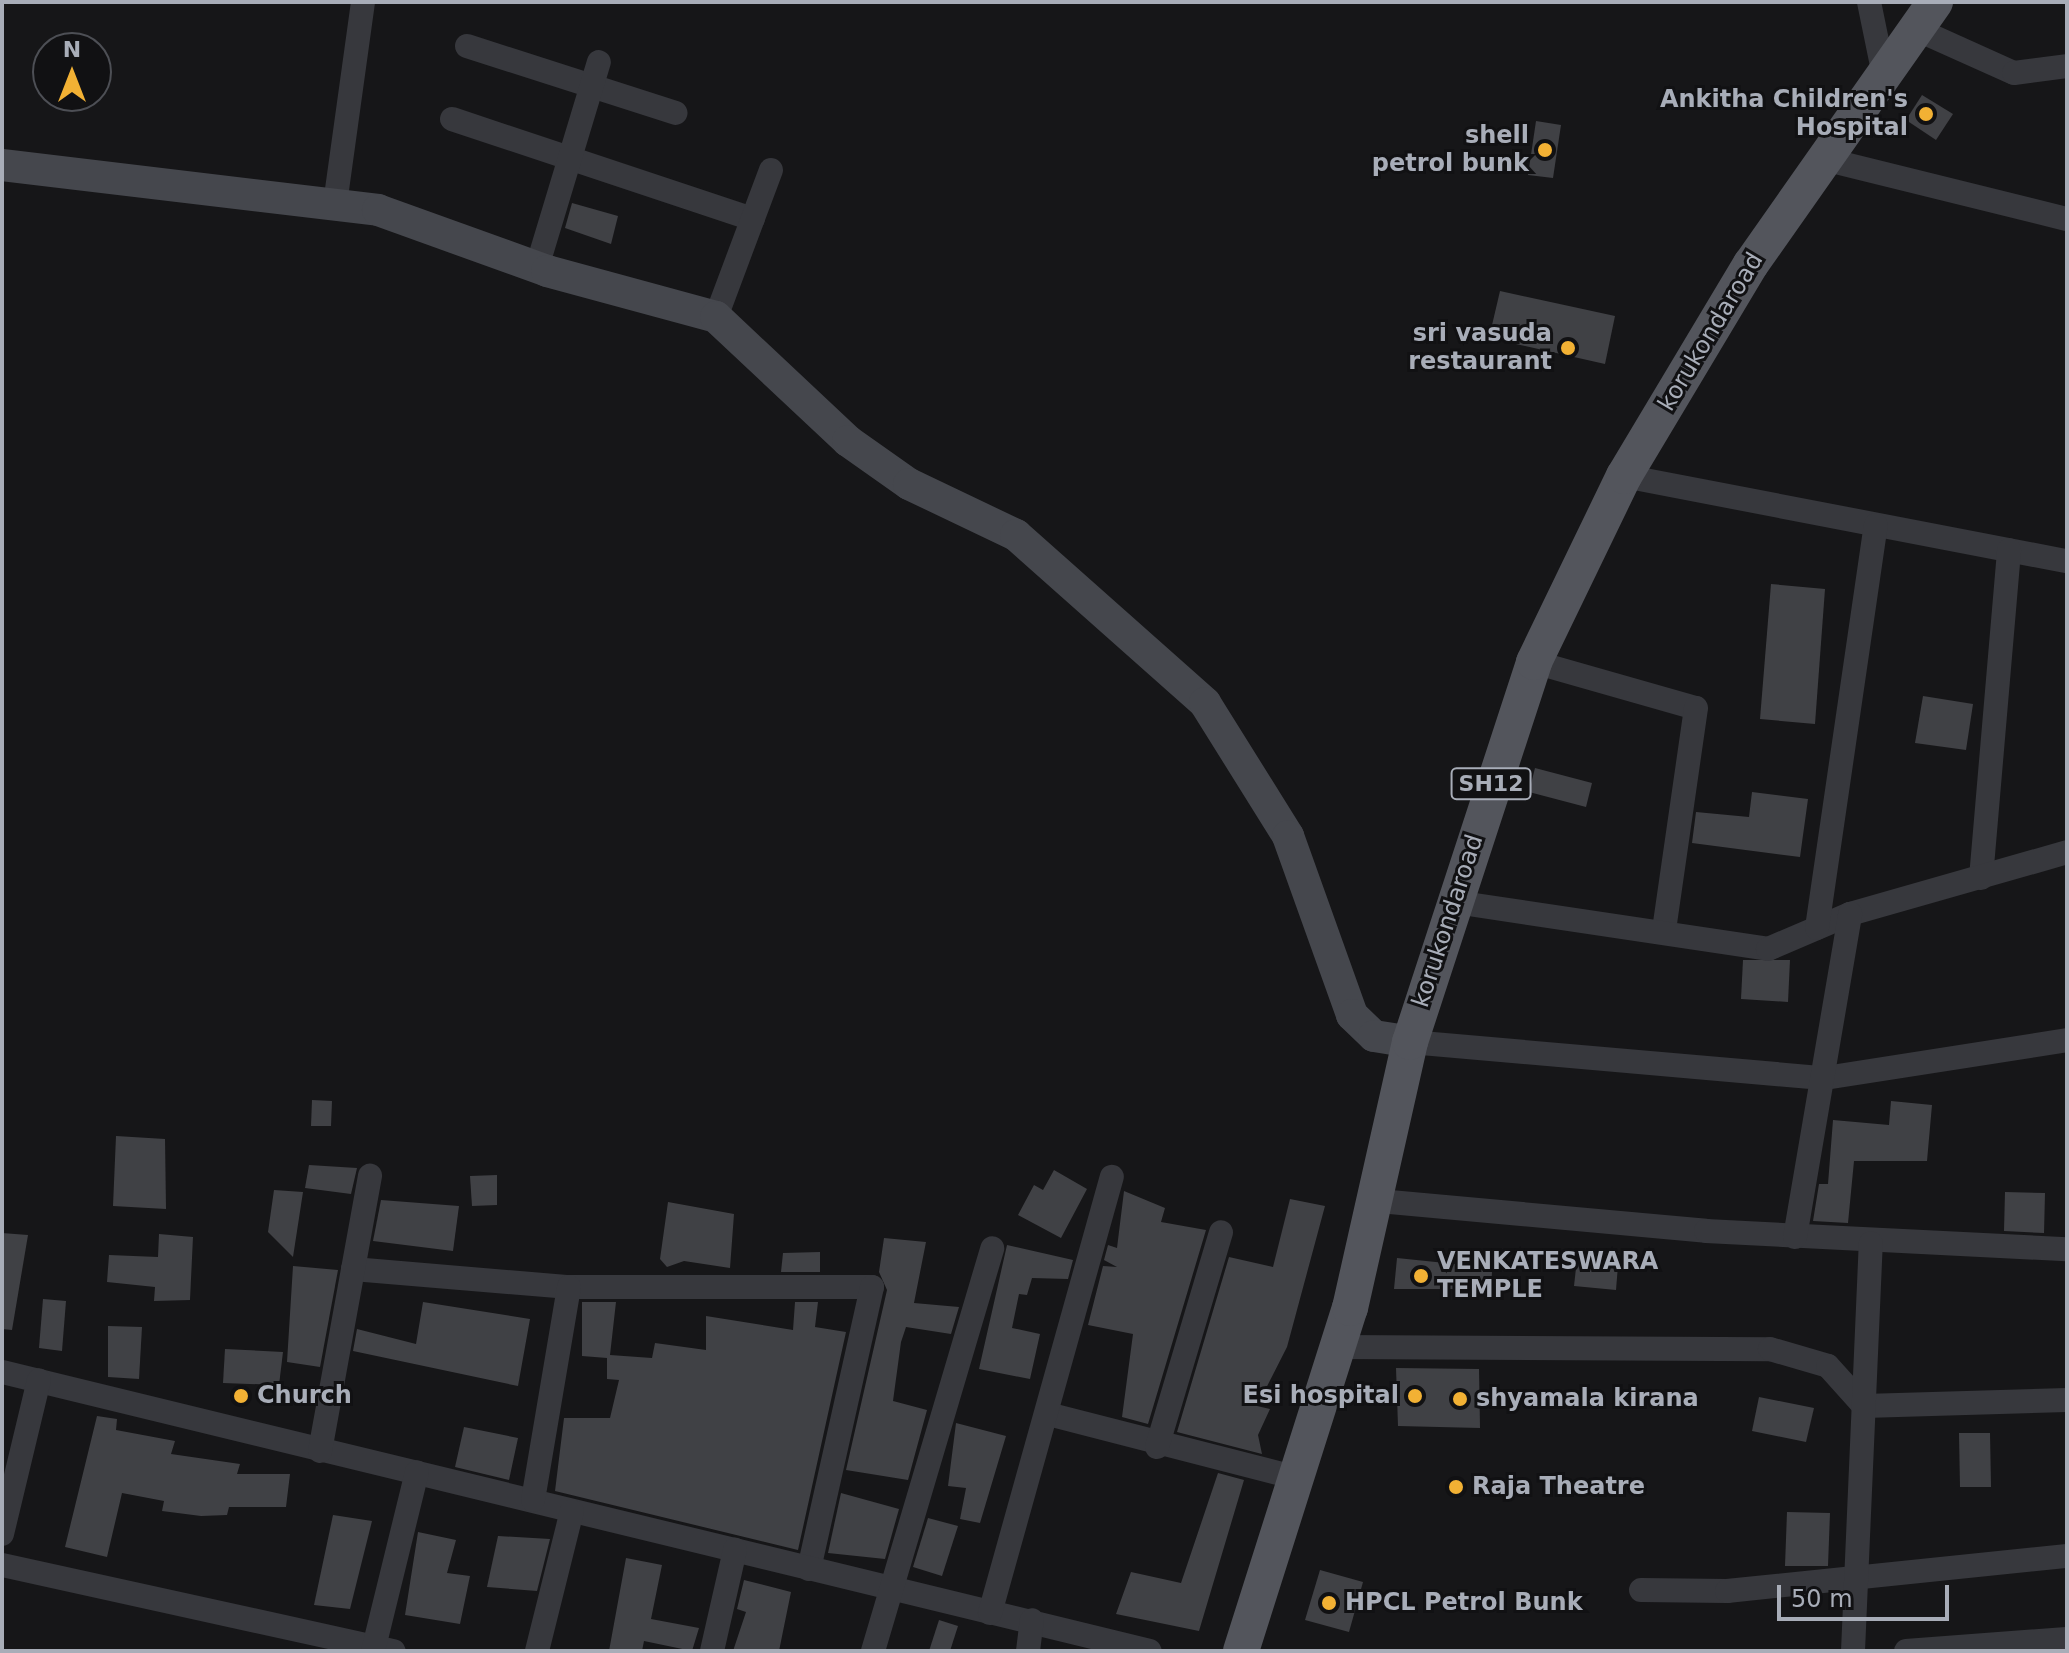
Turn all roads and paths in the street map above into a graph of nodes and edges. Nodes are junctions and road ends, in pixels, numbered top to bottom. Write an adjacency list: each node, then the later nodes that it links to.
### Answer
1 (363, 2): 15 (street)
2 (1869, 2): 7 (street)
3 (1926, 16): 6 (street); 7 (main road, korukondaroad / SH12)
4 (467, 46): 8 (street)
5 (599, 62): 8 (street)
6 (2067, 66)
7 (1884, 75): 12 (main road, korukondaroad / SH12)
8 (591, 86): 9 (street); 11 (street)
9 (676, 113)
10 (452, 119): 11 (street)
11 (571, 155): 16 (street); 18 (street)
12 (1824, 159): 17 (street); 20 (main road, korukondaroad / SH12)
13 (2, 165): 15 (main road)
14 (771, 170): 16 (street)
15 (335, 204): 18 (main road)
16 (753, 219): 19 (street)
17 (2067, 219)
18 (537, 267): 19 (main road)
19 (716, 317): 32 (main road)
20 (1624, 476): 21 (street); 24 (main road, korukondaroad / SH12)
21 (1876, 525): 22 (street); 29 (street)
22 (2009, 550): 23 (street); 26 (street)
23 (2067, 561)
24 (1534, 662): 27 (main road, korukondaroad / SH12); 30 (street)
25 (2067, 852): 26 (street)
26 (1981, 878): 28 (street)
27 (1455, 902): 30 (street); 32 (main road, korukondaroad / SH12)
28 (1850, 914): 29 (street); 33 (street)
29 (1817, 928): 30 (street)
30 (1664, 931)
31 (2067, 1040): 33 (street)
32 (1410, 1042): 33 (street); 36 (main road, korukondaroad / SH12)
33 (1825, 1078): 38 (street)
34 (370, 1175): 42 (street)
35 (1112, 1177): 49 (street)
36 (1379, 1201): 38 (street); 44 (main road, korukondaroad / SH12)
37 (1221, 1232): 50 (street)
38 (1795, 1237): 39 (street)
39 (1871, 1243): 41 (street); 48 (street)
40 (992, 1248): 62 (street)
41 (2067, 1249)
42 (353, 1269): 43 (street); 51 (street)
43 (569, 1287): 54 (street); 60 (street)
44 (1338, 1347): 48 (street); 53 (main road, korukondaroad / SH12)
45 (2, 1372): 46 (street)
46 (39, 1380): 51 (street); 56 (street)
47 (2067, 1400): 48 (street)
48 (1864, 1406): 61 (street)
49 (1048, 1414): 50 (street); 64 (street)
50 (1157, 1447): 53 (street)
51 (320, 1451): 52 (street)
52 (417, 1472): 54 (street); 67 (street)
53 (1297, 1478): 73 (main road, korukondaroad / SH12)
54 (533, 1500): 55 (street)
55 (572, 1511): 57 (street); 68 (street)
56 (2, 1534)
57 (735, 1550): 60 (street); 69 (street)
58 (2067, 1556): 61 (street)
59 (2, 1565): 67 (street)
60 (809, 1569): 62 (street)
61 (1857, 1573): 63 (street); 74 (street)
62 (889, 1588): 64 (street); 70 (street)
63 (1641, 1590)
64 (990, 1613): 65 (street)
65 (1032, 1620): 71 (street); 72 (street)
66 (2067, 1639): 75 (street)
67 (381, 1650)
68 (537, 1651)
69 (712, 1651)
70 (873, 1651)
71 (1028, 1651)
72 (1150, 1651)
73 (1241, 1651)
74 (1853, 1651)
75 (1906, 1651)

